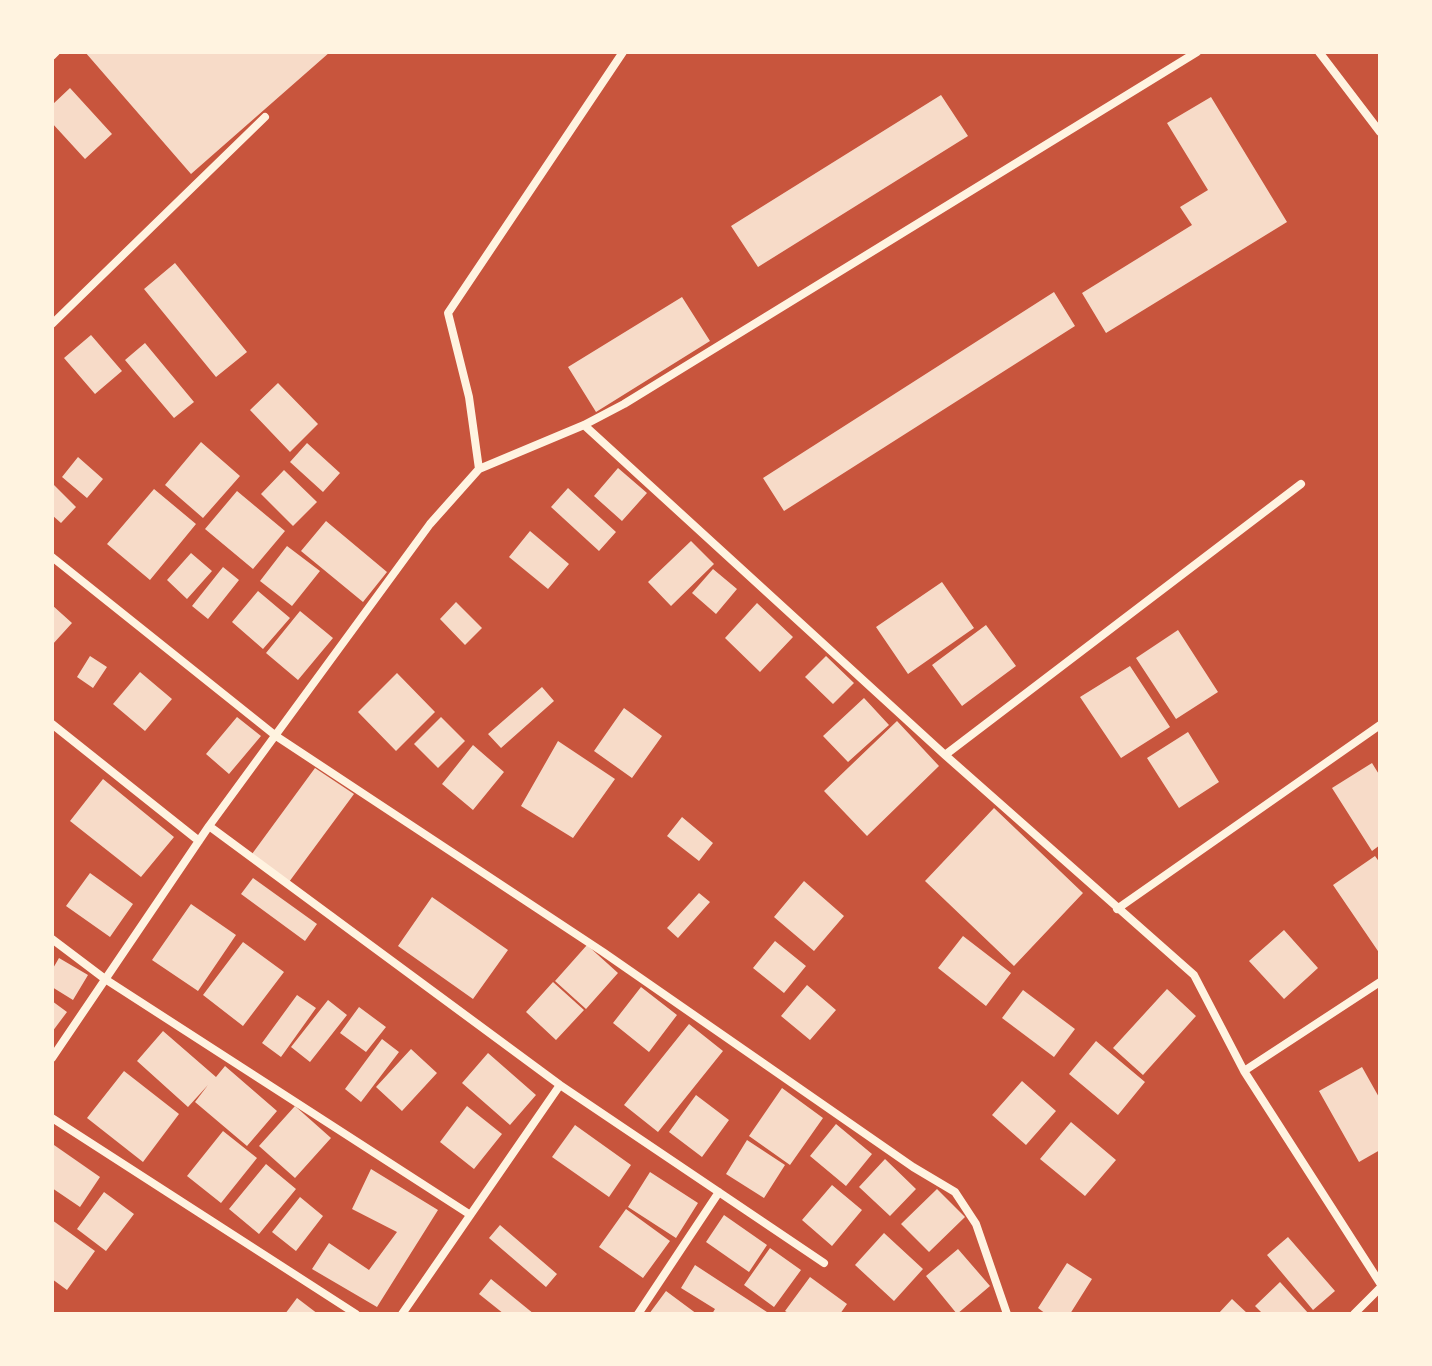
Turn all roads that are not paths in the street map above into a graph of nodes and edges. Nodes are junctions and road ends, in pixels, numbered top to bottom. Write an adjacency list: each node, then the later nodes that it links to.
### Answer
1 (623, 52): 8 (street)
2 (1197, 52): 7 (street)
3 (1319, 52): 5 (street)
4 (265, 117): 6 (street)
5 (1380, 132)
6 (52, 324)
7 (584, 425): 8 (street); 14 (street)
8 (479, 469): 13 (street)
9 (1301, 484): 14 (street)
10 (52, 557): 13 (street)
11 (52, 724): 16 (street)
12 (1380, 725): 17 (street)
13 (276, 736): 15 (street); 32 (street)
14 (945, 755): 17 (street)
15 (209, 826): 16 (street); 23 (street)
16 (199, 841): 19 (street)
17 (1117, 909): 22 (street)
18 (52, 939): 19 (street)
19 (105, 979): 21 (street); 26 (street)
20 (1380, 982): 22 (street)
21 (52, 1058)
22 (1244, 1071): 28 (street)
23 (560, 1085): 25 (street); 26 (street)
24 (52, 1118): 29 (street)
25 (719, 1192): 27 (street); 31 (street)
26 (469, 1214): 30 (street)
27 (824, 1263)
28 (1380, 1285): 33 (street)
29 (356, 1314)
30 (402, 1314)
31 (638, 1314)
32 (1007, 1314)
33 (1354, 1314)

